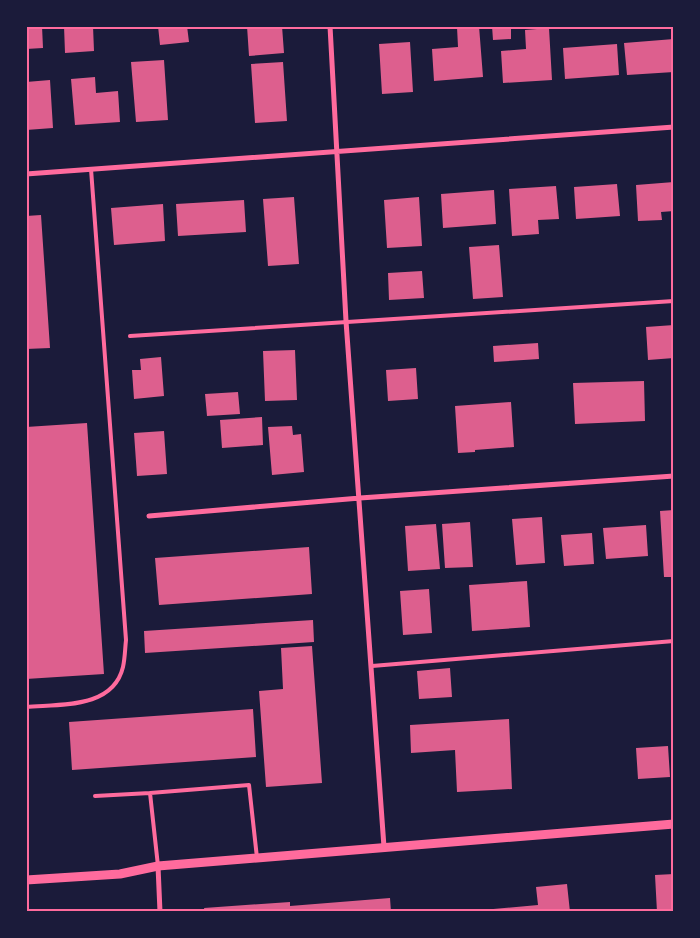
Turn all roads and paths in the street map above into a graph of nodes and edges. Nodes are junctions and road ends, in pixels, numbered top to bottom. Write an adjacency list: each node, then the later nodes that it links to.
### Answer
1 (330, 26): 3 (street)
2 (674, 127): 3 (street)
3 (337, 152): 4 (street); 7 (street)
4 (92, 169): 5 (street); 14 (lane)
5 (26, 174)
6 (674, 301): 7 (lane)
7 (346, 322): 8 (lane); 10 (street)
8 (130, 336)
9 (674, 476): 10 (street)
10 (360, 498): 11 (street); 13 (street)
11 (149, 516)
12 (674, 641): 13 (lane)
13 (372, 666): 18 (street)
14 (26, 707)
15 (150, 793): 16 (lane); 19 (lane); 20 (lane)
16 (95, 796)
17 (674, 824): 18 (street)
18 (384, 847): 19 (street)
19 (257, 858): 20 (street)
20 (158, 866): 21 (street); 22 (street)
21 (26, 880)
22 (160, 912)

